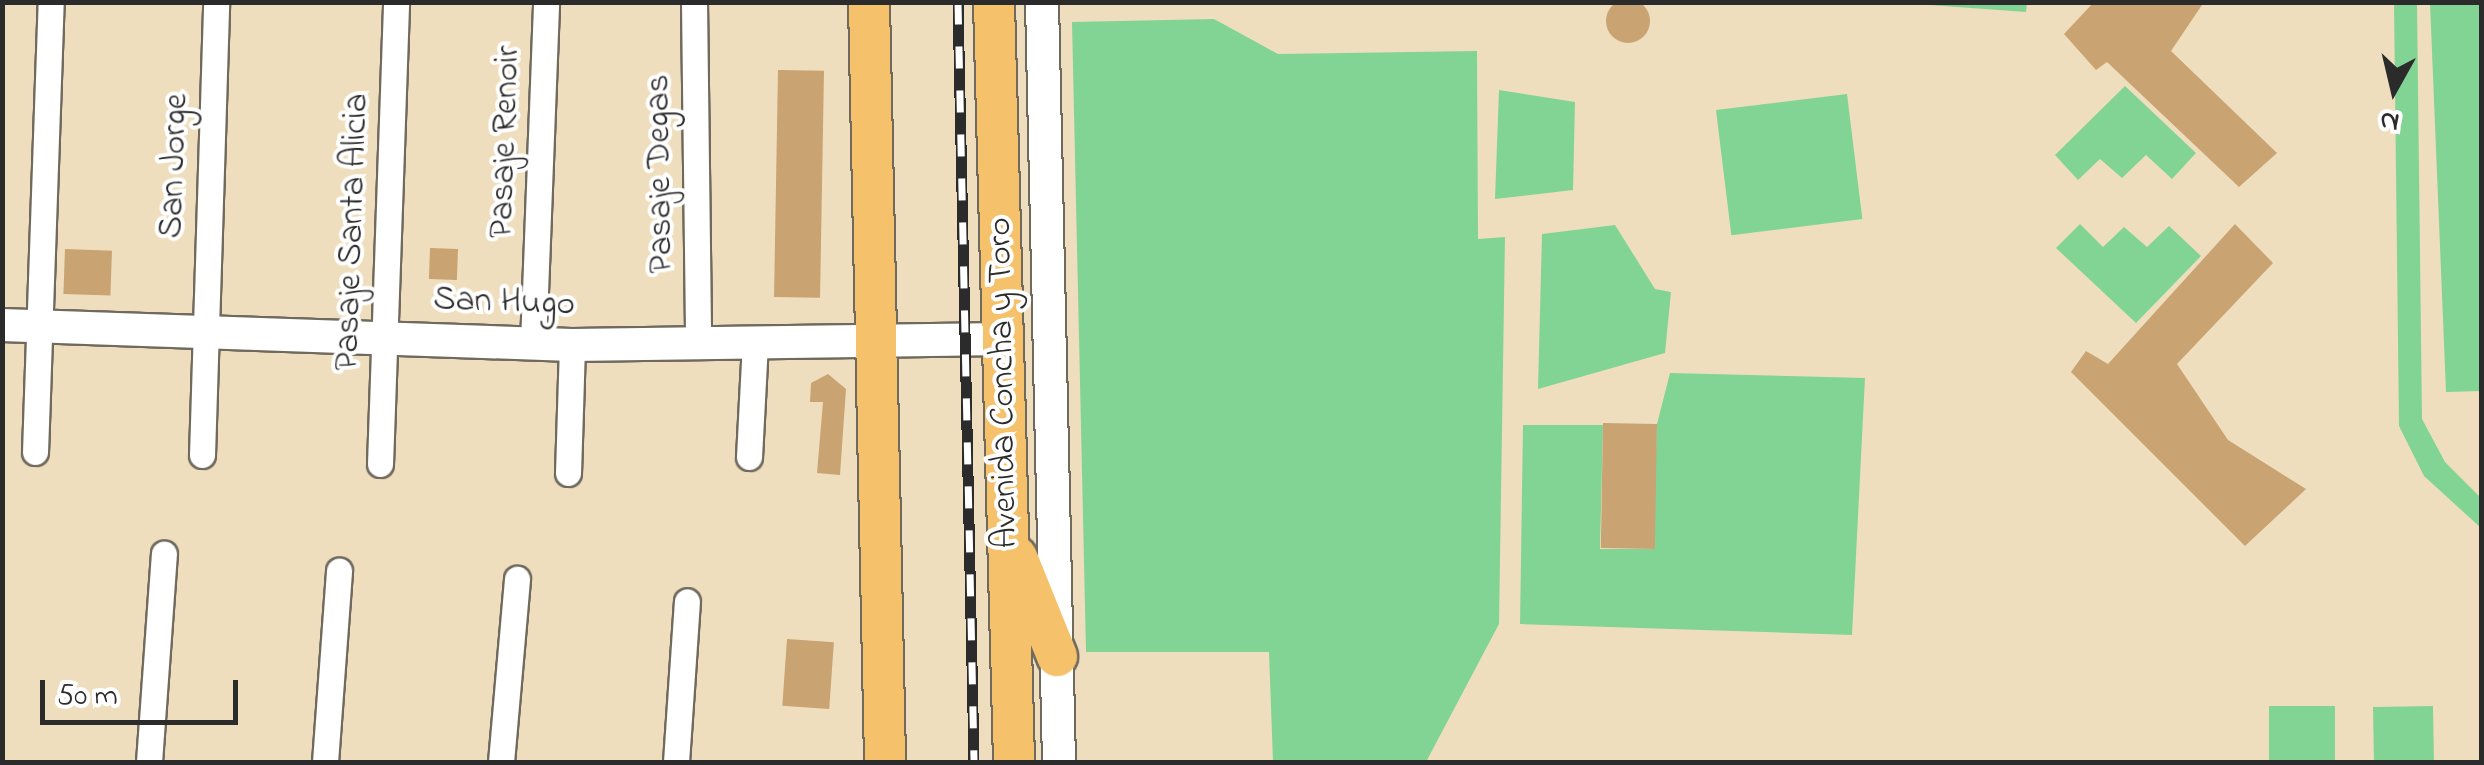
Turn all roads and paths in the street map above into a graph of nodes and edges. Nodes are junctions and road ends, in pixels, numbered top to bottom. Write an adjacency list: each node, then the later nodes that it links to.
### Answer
1 (51, 2): 10 (street)
2 (216, 2): 11 (street, San Jorge)
3 (396, 2): 12 (street, Pasaje Santa Alicia)
4 (546, 2): 16 (street, Pasaje Renoir)
5 (694, 2): 18 (street, Pasaje Degas)
6 (869, 2): 14 (main road)
7 (994, 2): 13 (main road, Avenida Concha y Toro)
8 (1042, 2): 29 (street, Avenida Concha y Toro)
9 (2, 325): 10 (street, San Hugo)
10 (40, 326): 11 (street, San Hugo); 19 (street)
11 (204, 332): 12 (street, San Hugo); 20 (street, San Jorge)
12 (384, 339): 16 (street, San Hugo); 22 (street, Pasaje Santa Alicia)
13 (1003, 339): 14 (street, San Hugo); 24 (main road, Avenida Concha y Toro)
14 (876, 340): 15 (street, San Hugo); 34 (main road)
15 (755, 343): 18 (street, San Hugo); 21 (street)
16 (534, 344): 17 (street, San Hugo)
17 (572, 345): 18 (street, San Hugo); 23 (street)
18 (698, 345)
19 (35, 452)
20 (202, 456)
21 (749, 458)
22 (380, 464)
23 (568, 473)
24 (1008, 533): 29 (main road); 35 (main road, Avenida Concha y Toro)
25 (164, 554): 30 (street)
26 (339, 571): 31 (street)
27 (517, 579): 32 (street)
28 (687, 601): 33 (street)
29 (1057, 656): 36 (street, Avenida Concha y Toro)
30 (149, 762)
31 (325, 762)
32 (501, 762)
33 (676, 762)
34 (885, 762)
35 (1014, 762)
36 (1060, 762)

